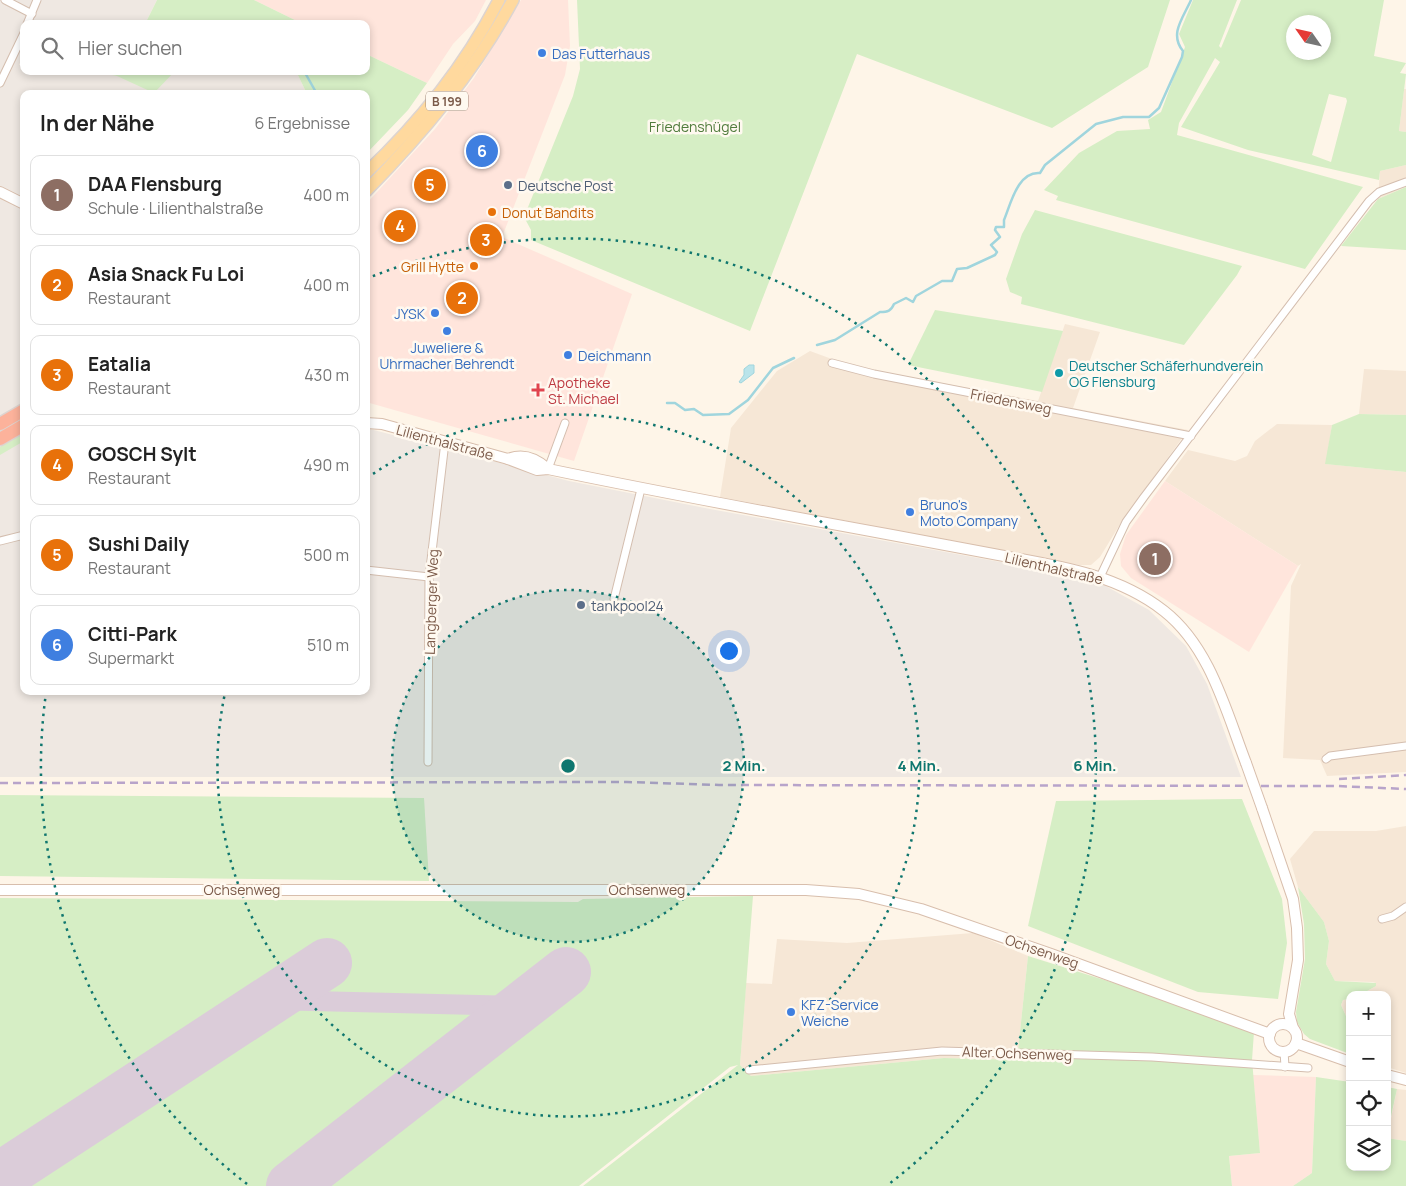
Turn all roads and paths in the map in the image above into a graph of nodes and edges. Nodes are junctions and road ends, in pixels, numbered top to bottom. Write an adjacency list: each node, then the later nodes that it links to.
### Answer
1 (6, 0): 5 (street)
2 (37, 0): 5 (street)
3 (499, 0): 9 (main road, B 199)
4 (512, 0): 11 (main road, B 199)
5 (32, 14): 6 (street)
6 (30, 20)
7 (20, 42): 8 (street)
8 (0, 84)
9 (370, 169)
10 (1406, 182): 22 (street)
11 (370, 187)
12 (0, 192): 13 (main road)
13 (20, 202)
14 (832, 363): 22 (street, Friedensweg)
15 (20, 412): 19 (highway)
16 (370, 417): 20 (main road, Lilienthalstraße)
17 (370, 422): 20 (main road, Lilienthalstraße)
18 (565, 423): 25 (street)
19 (0, 424)
20 (382, 424): 24 (main road, Lilienthalstraße)
21 (20, 427): 23 (highway)
22 (1191, 436): 31 (street)
23 (0, 439)
24 (445, 442): 25 (main road, Lilienthalstraße); 30 (street, Langberger Weg)
25 (548, 469): 26 (main road, Lilienthalstraße)
26 (641, 489): 31 (main road, Lilienthalstraße); 32 (street)
27 (20, 536): 28 (street)
28 (0, 541)
29 (370, 570): 30 (street)
30 (429, 577): 35 (street, Langberger Weg)
31 (1100, 577): 39 (main road, Lilienthalstraße, bridge)
32 (614, 599)
33 (1406, 746): 34 (street)
34 (1326, 759)
35 (428, 762)
36 (0, 890): 42 (main road, Ochsenweg)
37 (1406, 908): 38 (street)
38 (1382, 919)
39 (1291, 1000): 40 (main road, Lilienthalstraße); 41 (main road, Lilienthalstraße)
40 (1277, 1025): 41 (main road); 42 (main road)
41 (1292, 1028): 43 (main road)
42 (1270, 1034): 44 (main road)
43 (1296, 1043): 44 (main road); 45 (main road)
44 (1284, 1051): 46 (street)
45 (1346, 1061)
46 (1285, 1067): 47 (street, Alter Ochsenweg); 48 (street, Alter Ochsenweg)
47 (1308, 1068)
48 (749, 1070)
49 (1391, 1076): 50 (main road)
50 (1406, 1080)

